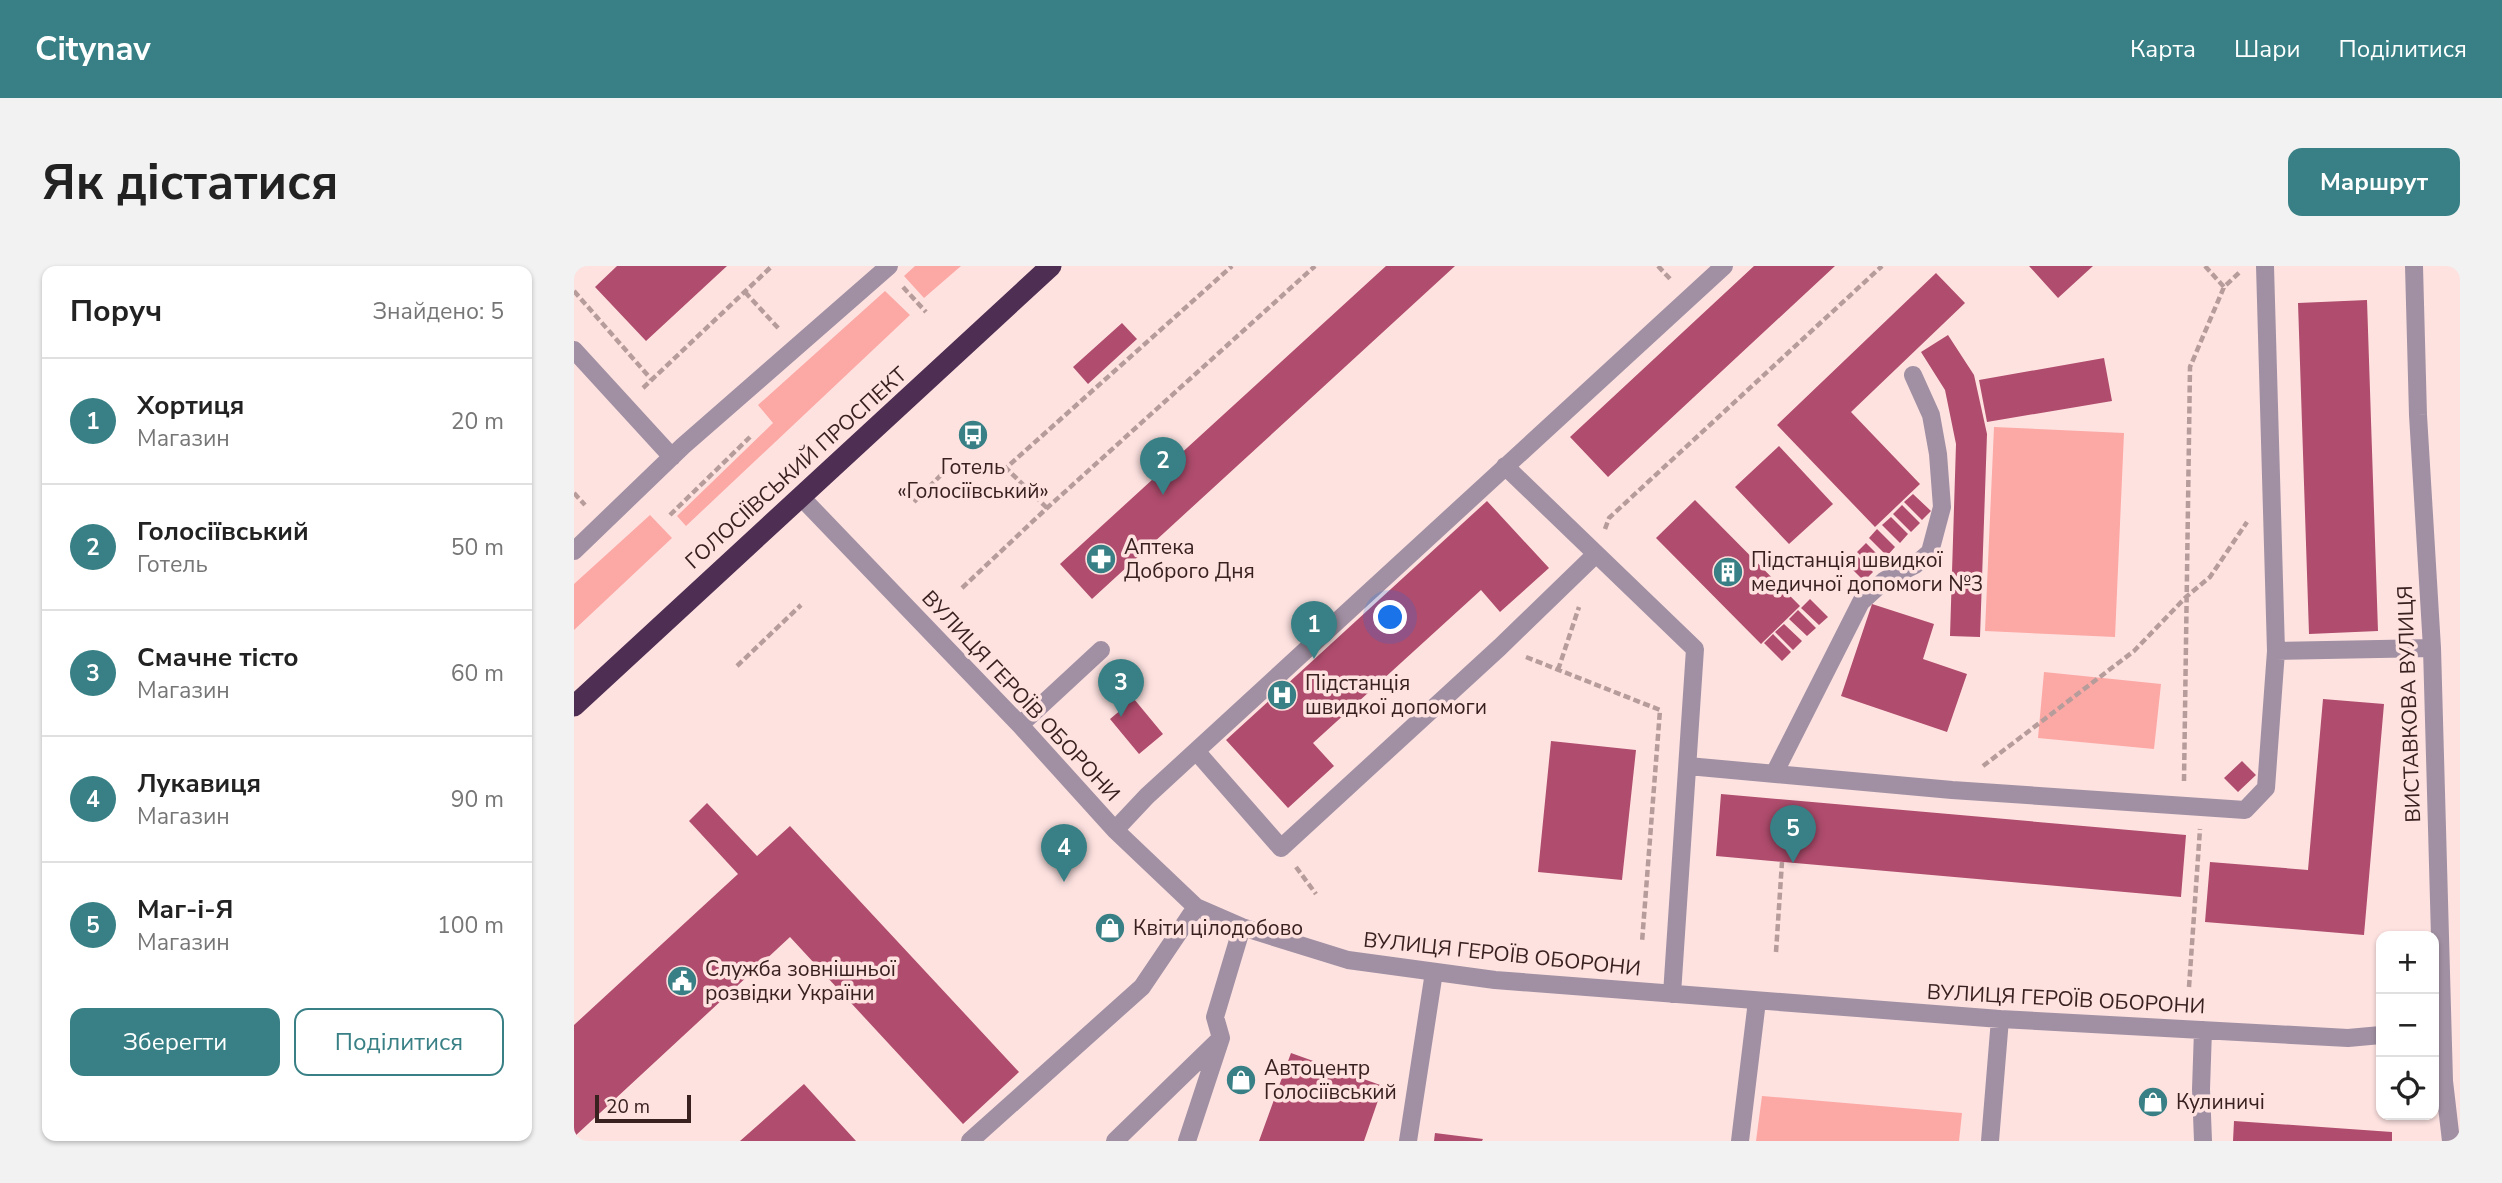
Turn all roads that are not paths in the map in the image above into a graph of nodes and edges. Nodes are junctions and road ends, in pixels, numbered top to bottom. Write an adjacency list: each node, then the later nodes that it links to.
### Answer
1 (1051, 266): 10 (highway, ГОЛОСІЇВСЬКИЙ ПРОСПЕКТ)
2 (1724, 266): 9 (street)
3 (2265, 266): 15 (street)
4 (2414, 266): 13 (street, ВИСТАВКОВА ВУЛИЦЯ)
5 (888, 267): 8 (street)
6 (574, 350): 8 (street)
7 (1913, 374): 20 (street)
8 (672, 457): 11 (street)
9 (1505, 467): 12 (street); 18 (street)
10 (801, 496): 16 (highway, ГОЛОСІЇВСЬКИЙ ПРОСПЕКТ); 17 (street, ВУЛИЦЯ ГЕРОЇВ ОБОРОНИ)
11 (574, 551)
12 (1596, 554): 18 (street); 19 (street)
13 (2432, 648): 15 (street); 28 (street, ВИСТАВКОВА ВУЛИЦЯ)
14 (1101, 650): 17 (street)
15 (2276, 651): 20 (street)
16 (574, 706)
17 (1020, 725): 21 (street, ВУЛИЦЯ ГЕРОЇВ ОБОРОНИ)
18 (1196, 751): 21 (street)
19 (1688, 766): 20 (street); 25 (street)
20 (1774, 774)
21 (1115, 830): 22 (street, ВУЛИЦЯ ГЕРОЇВ ОБОРОНИ)
22 (1196, 907): 23 (street, ВУЛИЦЯ ГЕРОЇВ ОБОРОНИ); 32 (street)
23 (1242, 927): 24 (street, ВУЛИЦЯ ГЕРОЇВ ОБОРОНИ); 31 (street)
24 (1434, 972): 25 (street, ВУЛИЦЯ ГЕРОЇВ ОБОРОНИ); 35 (street)
25 (1672, 995): 26 (street, ВУЛИЦЯ ГЕРОЇВ ОБОРОНИ)
26 (1757, 1001): 27 (street, ВУЛИЦЯ ГЕРОЇВ ОБОРОНИ); 36 (street)
27 (2000, 1019): 29 (street, ВУЛИЦЯ ГЕРОЇВ ОБОРОНИ); 37 (street)
28 (2446, 1021): 39 (street, ВИСТАВКОВА ВУЛИЦЯ)
29 (2203, 1030): 30 (street, ВУЛИЦЯ ГЕРОЇВ ОБОРОНИ); 38 (street)
30 (2376, 1035)
31 (1221, 1038): 33 (street); 34 (street)
32 (970, 1141)
33 (1115, 1141)
34 (1187, 1141)
35 (1408, 1141)
36 (1740, 1141)
37 (1990, 1141)
38 (2203, 1141)
39 (2451, 1141)

